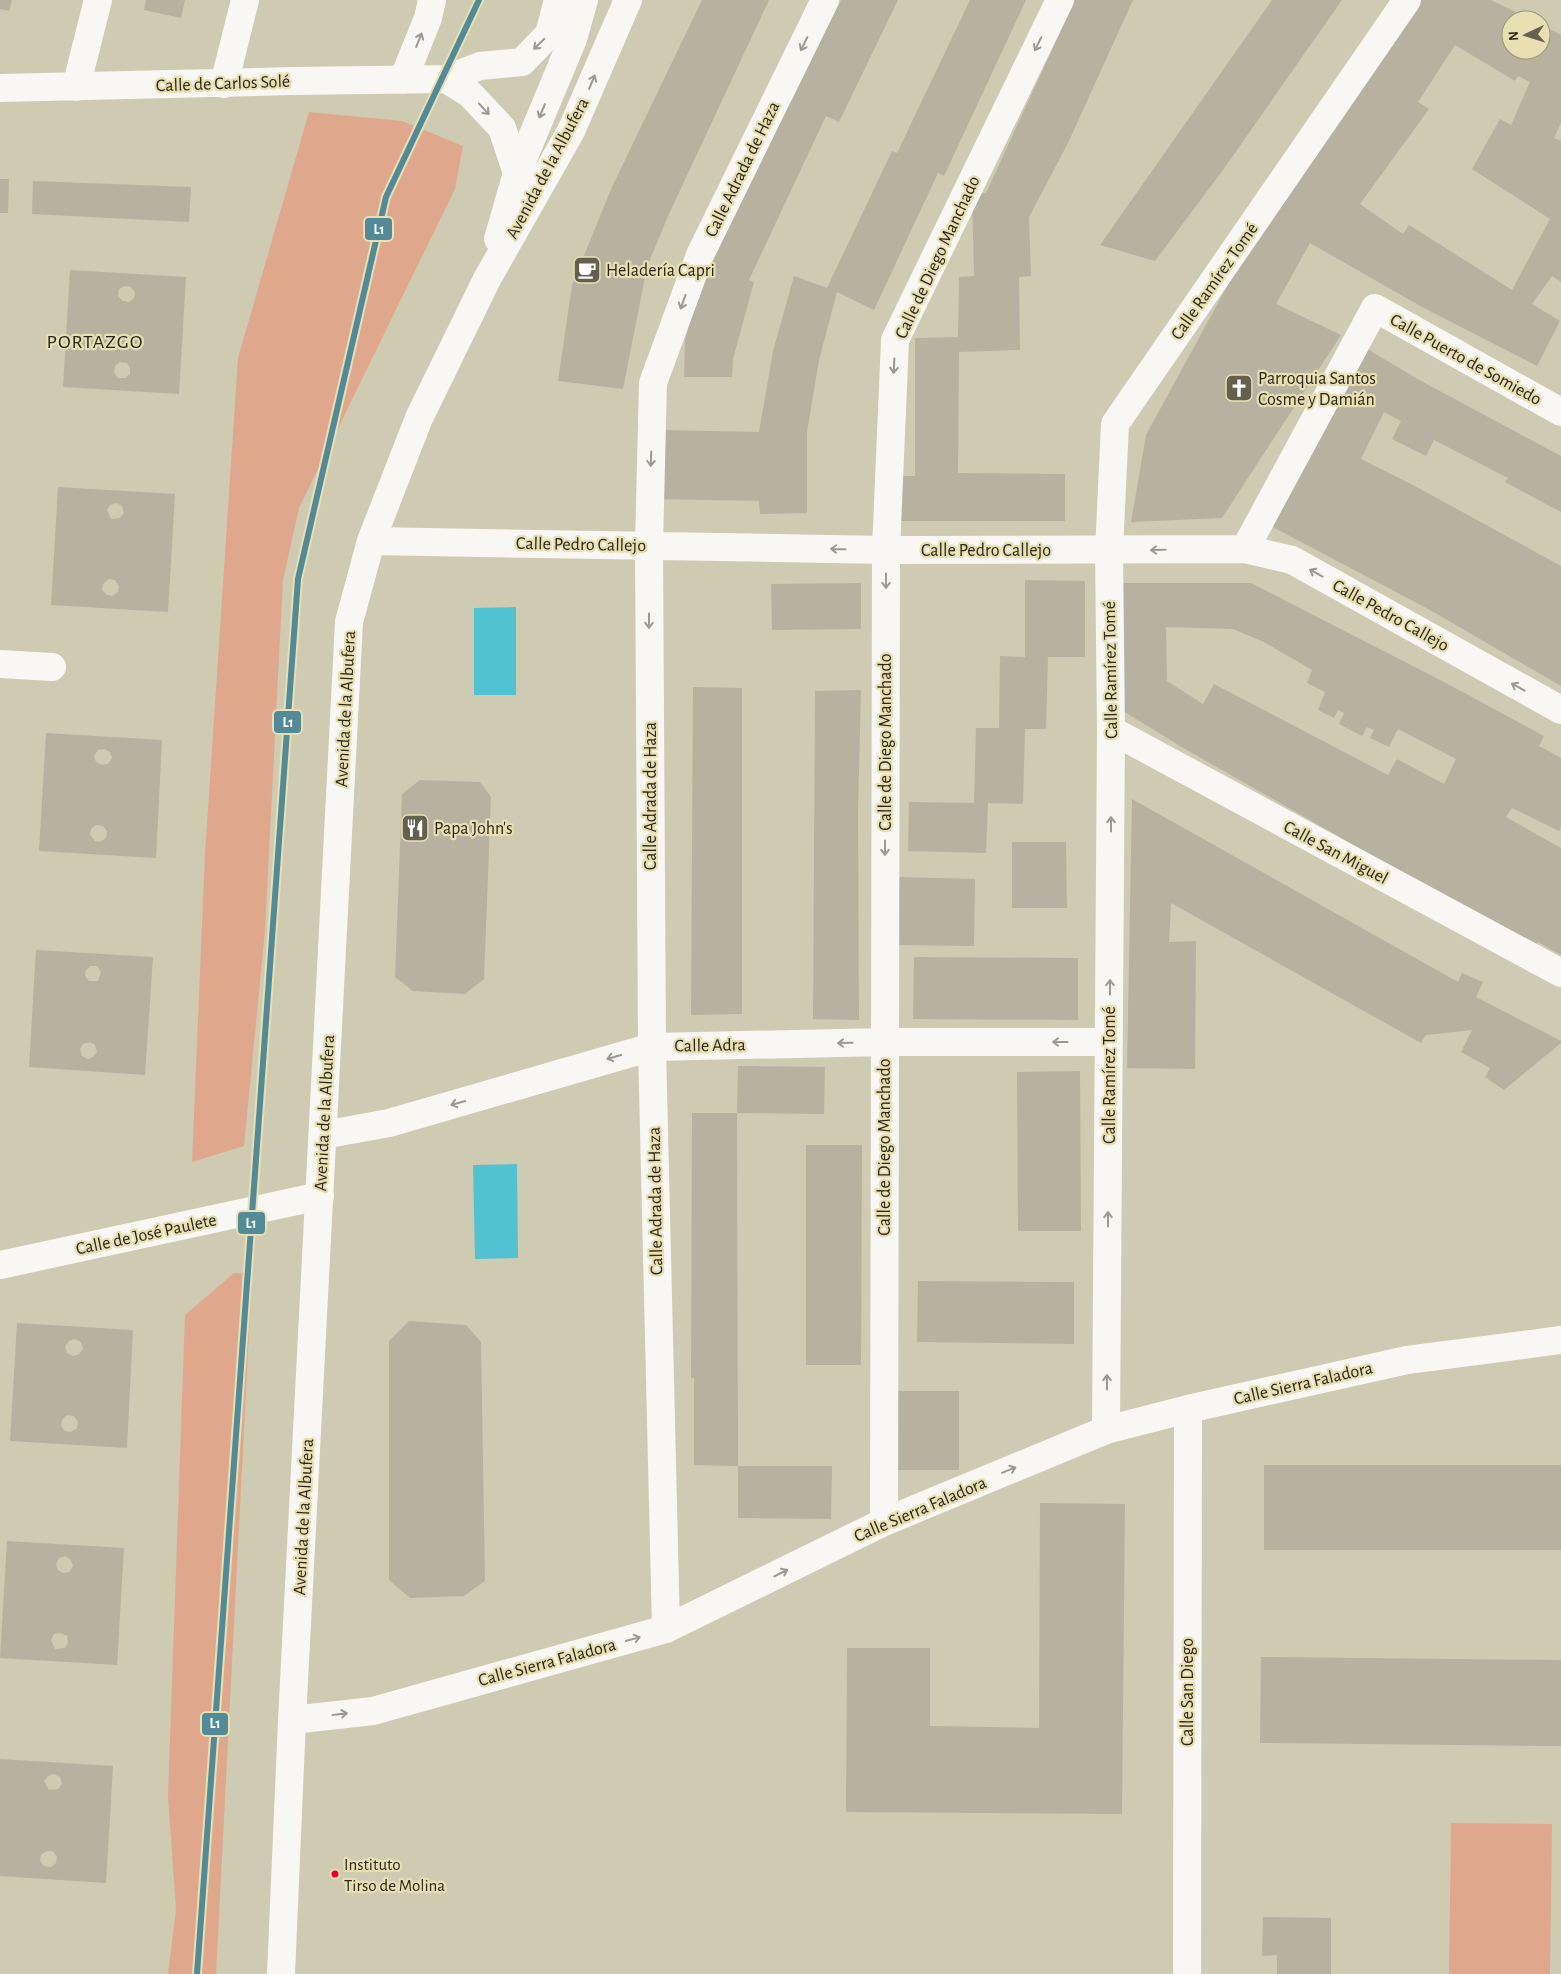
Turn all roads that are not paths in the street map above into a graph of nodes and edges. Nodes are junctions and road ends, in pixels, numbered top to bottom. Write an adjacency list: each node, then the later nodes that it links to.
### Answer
1 (98, 0): 13 (street)
2 (245, 0): 12 (street)
3 (432, 0): 10 (street, one-way to 3)
4 (558, 0): 11 (street, Calle de Carlos Solé, one-way to 11)
5 (584, 0): 15 (street, Avenida de la Albufera, one-way to 15)
6 (628, 0): 16 (street, Avenida de la Albufera, one-way to 6)
7 (825, 0): 19 (street, Calle Adrada de Haza, one-way to 19)
8 (1060, 0): 21 (street, Calle de Diego Manchado, one-way to 21)
9 (1407, 0): 22 (street, Calle Ramírez Tomé)
10 (402, 80): 11 (street, Calle de Carlos Solé); 12 (street, Calle de Carlos Solé)
11 (446, 80): 15 (street, one-way to 15)
12 (224, 84): 13 (street, Calle de Carlos Solé)
13 (76, 87): 14 (street, Calle de Carlos Solé)
14 (0, 88)
15 (516, 173): 16 (street, Avenida de la Albufera)
16 (487, 279): 18 (street, Avenida de la Albufera)
17 (1561, 412): 20 (street, Calle Puerto de Somiedo)
18 (371, 541): 19 (street, Calle Pedro Callejo); 31 (street, Avenida de la Albufera)
19 (649, 545): 21 (street, Calle Pedro Callejo, one-way to 19); 30 (street, Calle Adrada de Haza, one-way to 30)
20 (1245, 549): 22 (street, Calle Pedro Callejo, one-way to 22); 25 (street, Calle Pedro Callejo, one-way to 20)
21 (886, 550): 22 (street, Calle Pedro Callejo); 28 (street, Calle de Diego Manchado, one-way to 28)
22 (1109, 551): 26 (street, Calle Ramírez Tomé)
23 (0, 664): 24 (street)
24 (52, 667)
25 (1561, 710)
26 (1111, 730): 27 (street, Calle San Miguel); 29 (street, Calle Ramírez Tomé, one-way to 26)
27 (1561, 974)
28 (884, 1042): 29 (street, Calle Adra, one-way to 28); 30 (street, Calle Adra, one-way to 30); 37 (street, Calle de Diego Manchado)
29 (1109, 1042): 36 (street, Calle Ramírez Tomé, one-way to 29)
30 (652, 1046): 31 (street, Calle Adra, one-way to 31); 38 (street, Calle Adrada de Haza)
31 (323, 1135): 32 (street, Avenida de la Albufera)
32 (320, 1196): 33 (street, Calle de José Paulete); 39 (street, Avenida de la Albufera)
33 (0, 1265)
34 (1561, 1340): 35 (street, Calle Sierra Faladora)
35 (1188, 1409): 36 (street, Calle Sierra Faladora); 41 (street, Calle San Diego)
36 (1106, 1430): 37 (street, Calle Sierra Faladora, one-way to 36)
37 (884, 1522): 38 (street, Calle Sierra Faladora, one-way to 37)
38 (666, 1629): 39 (street, Calle Sierra Faladora, one-way to 38)
39 (292, 1720): 40 (street, Avenida de la Albufera)
40 (281, 1974)
41 (1187, 1974)

